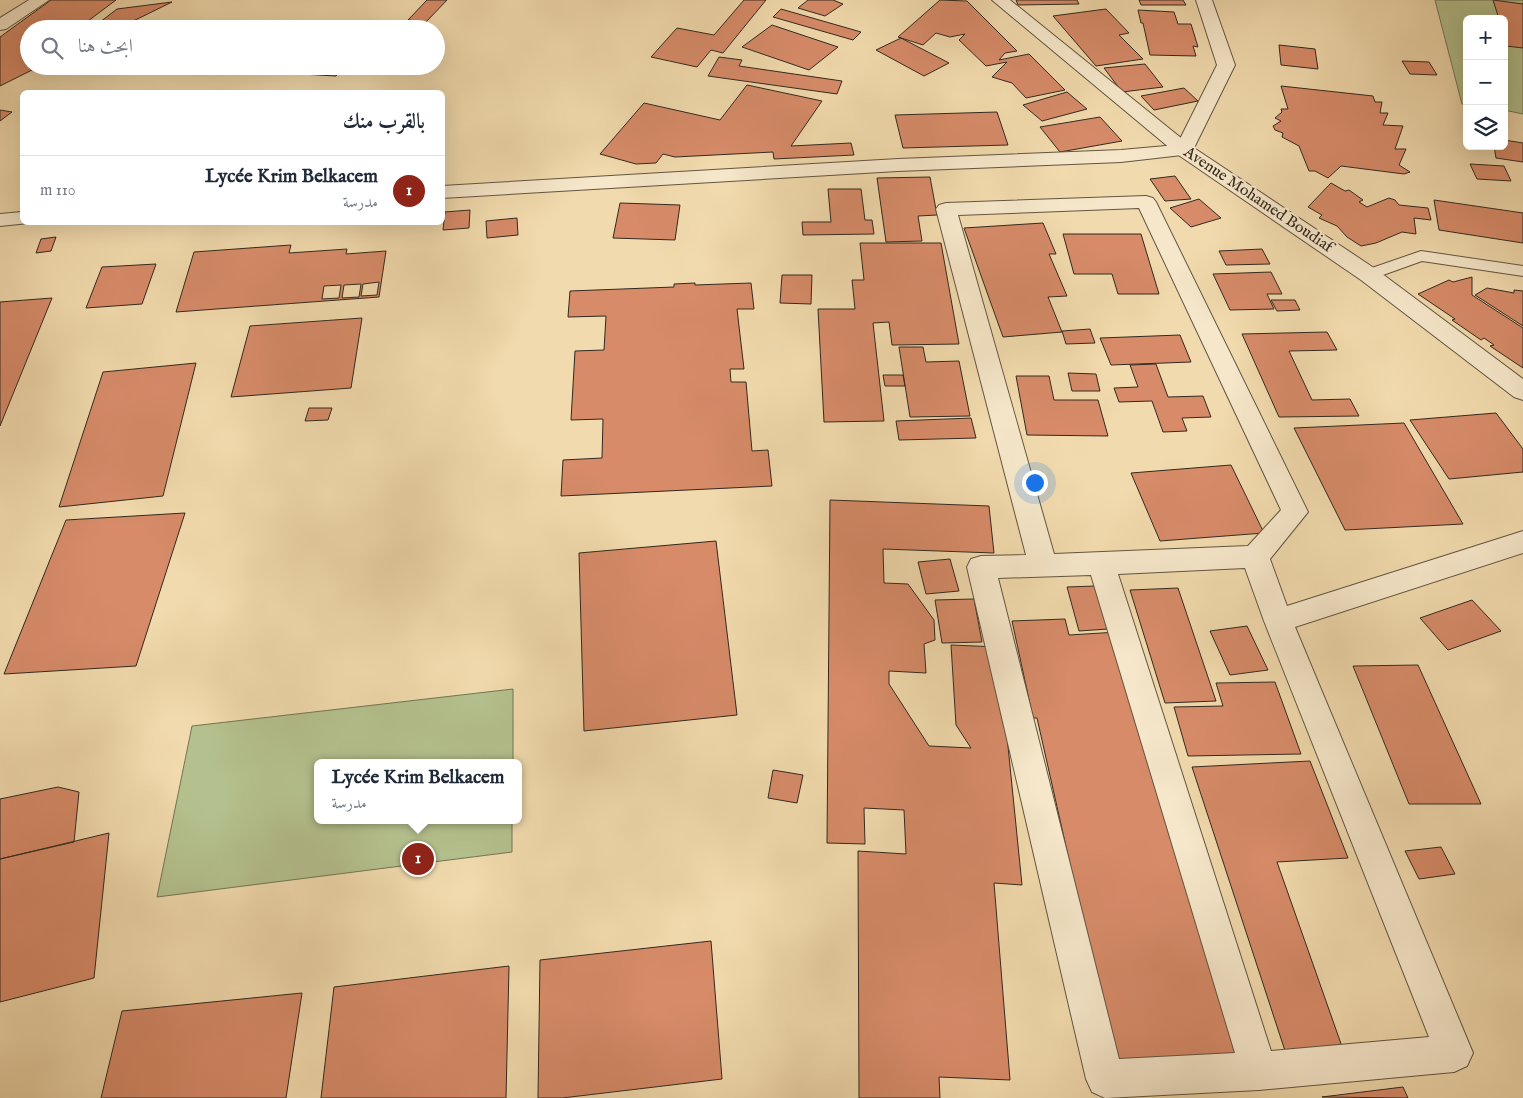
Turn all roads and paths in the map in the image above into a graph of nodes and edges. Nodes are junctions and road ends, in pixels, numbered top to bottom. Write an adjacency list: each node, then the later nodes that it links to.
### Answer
1 (41, 0): 4 (street)
2 (1000, 0): 5 (street, Avenue Mohamed Boudiaf)
3 (1204, 0): 5 (street)
4 (0, 25)
5 (1184, 150): 6 (street); 10 (street, Avenue Mohamed Boudiaf)
6 (445, 192)
7 (20, 218): 8 (street)
8 (0, 220)
9 (1523, 271): 10 (lane)
10 (1369, 274): 11 (street, Avenue Mohamed Boudiaf)
11 (1523, 391)
12 (1523, 542): 16 (street)
13 (1255, 557): 14 (street); 15 (street); 16 (street)
14 (1101, 563): 15 (street); 17 (street)
15 (1043, 566): 17 (street)
16 (1278, 621): 17 (street)
17 (1259, 1071)

